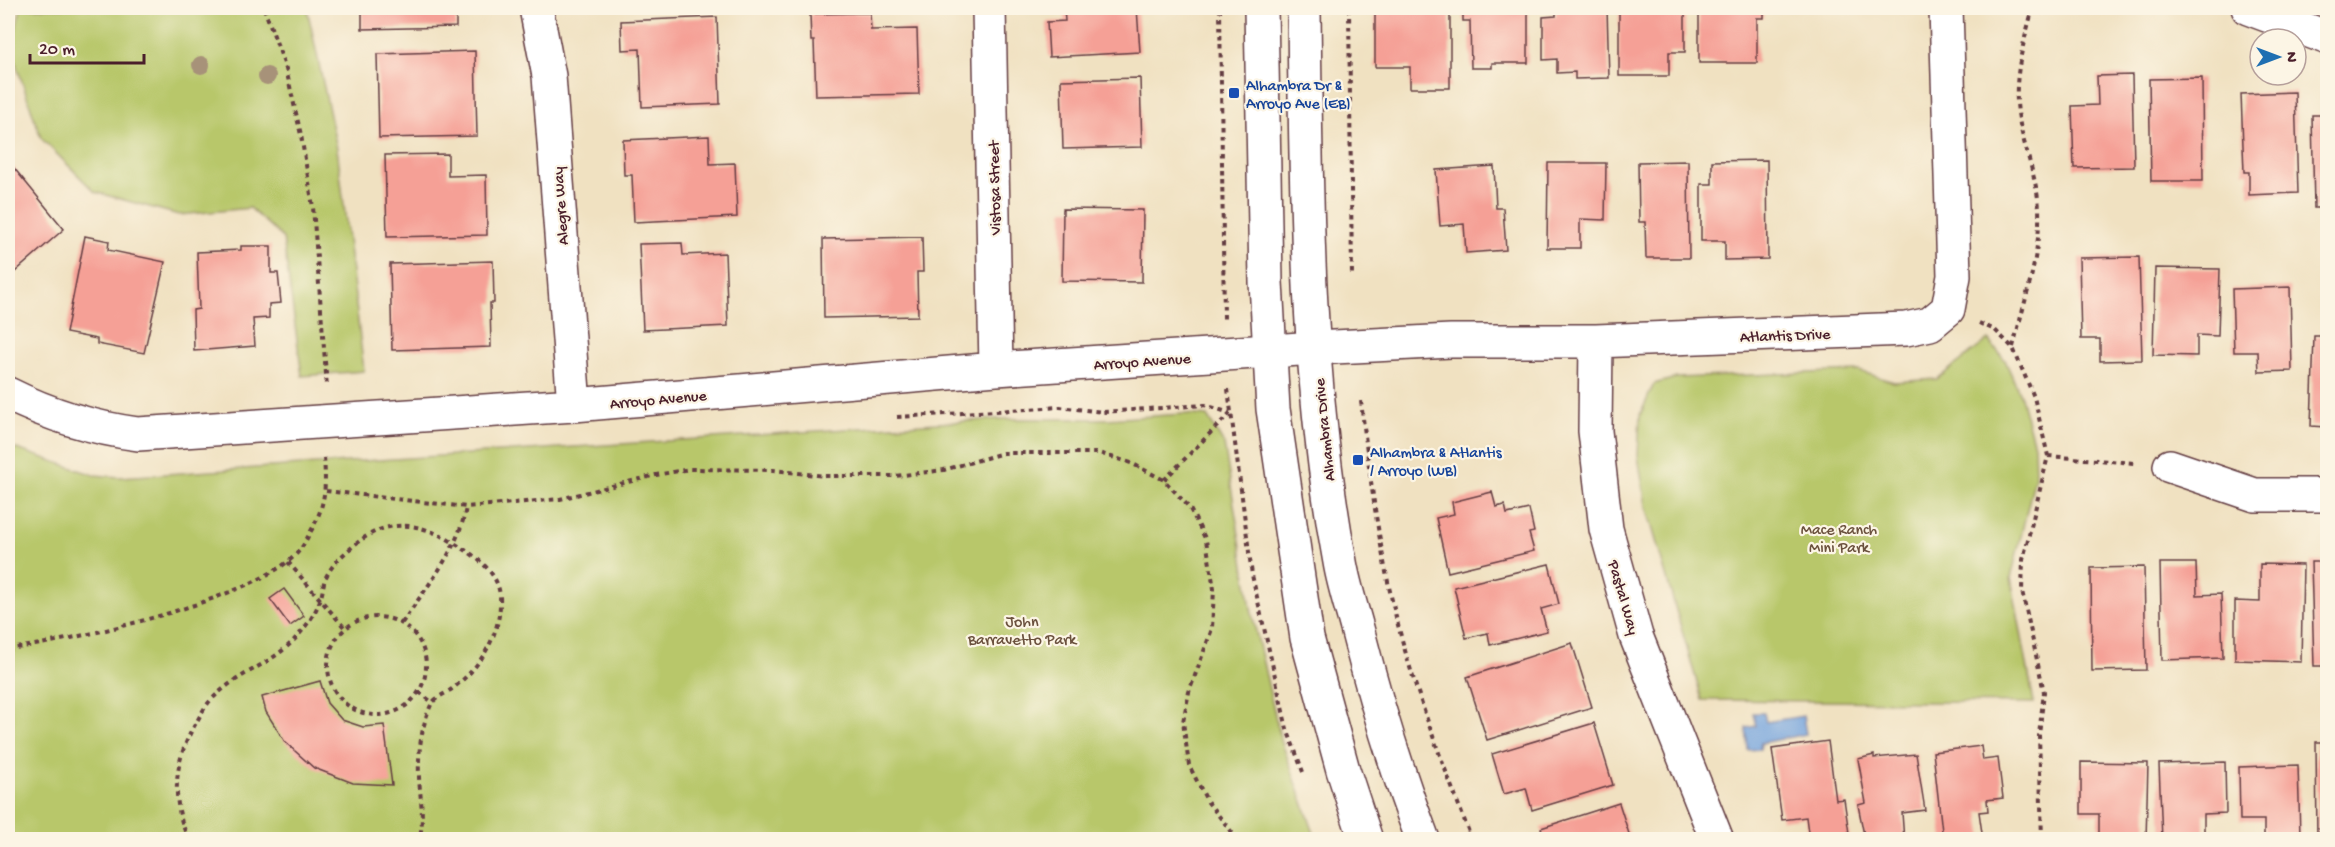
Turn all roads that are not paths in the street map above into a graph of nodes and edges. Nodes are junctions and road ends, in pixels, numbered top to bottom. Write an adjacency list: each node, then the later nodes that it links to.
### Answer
1 (537, 8): 13 (street, Alegre Way)
2 (989, 8): 11 (street, Vistosa Street)
3 (1262, 8): 10 (street)
4 (1304, 8): 9 (street, Alhambra Drive)
5 (1946, 8): 8 (street, Atlantis Drive)
6 (2248, 8): 7 (street)
7 (2328, 38)
8 (1596, 341): 9 (street, Atlantis Drive); 18 (street, Pastal Way)
9 (1315, 348): 10 (street, Arroyo Avenue); 17 (street, Alhambra Drive)
10 (1270, 352): 11 (street, Arroyo Avenue); 16 (street)
11 (996, 369): 13 (street, Arroyo Avenue)
12 (8, 394): 13 (street, Arroyo Avenue)
13 (574, 405)
14 (2170, 466): 15 (street)
15 (2328, 495)
16 (1366, 840)
17 (1423, 840)
18 (1717, 840)

